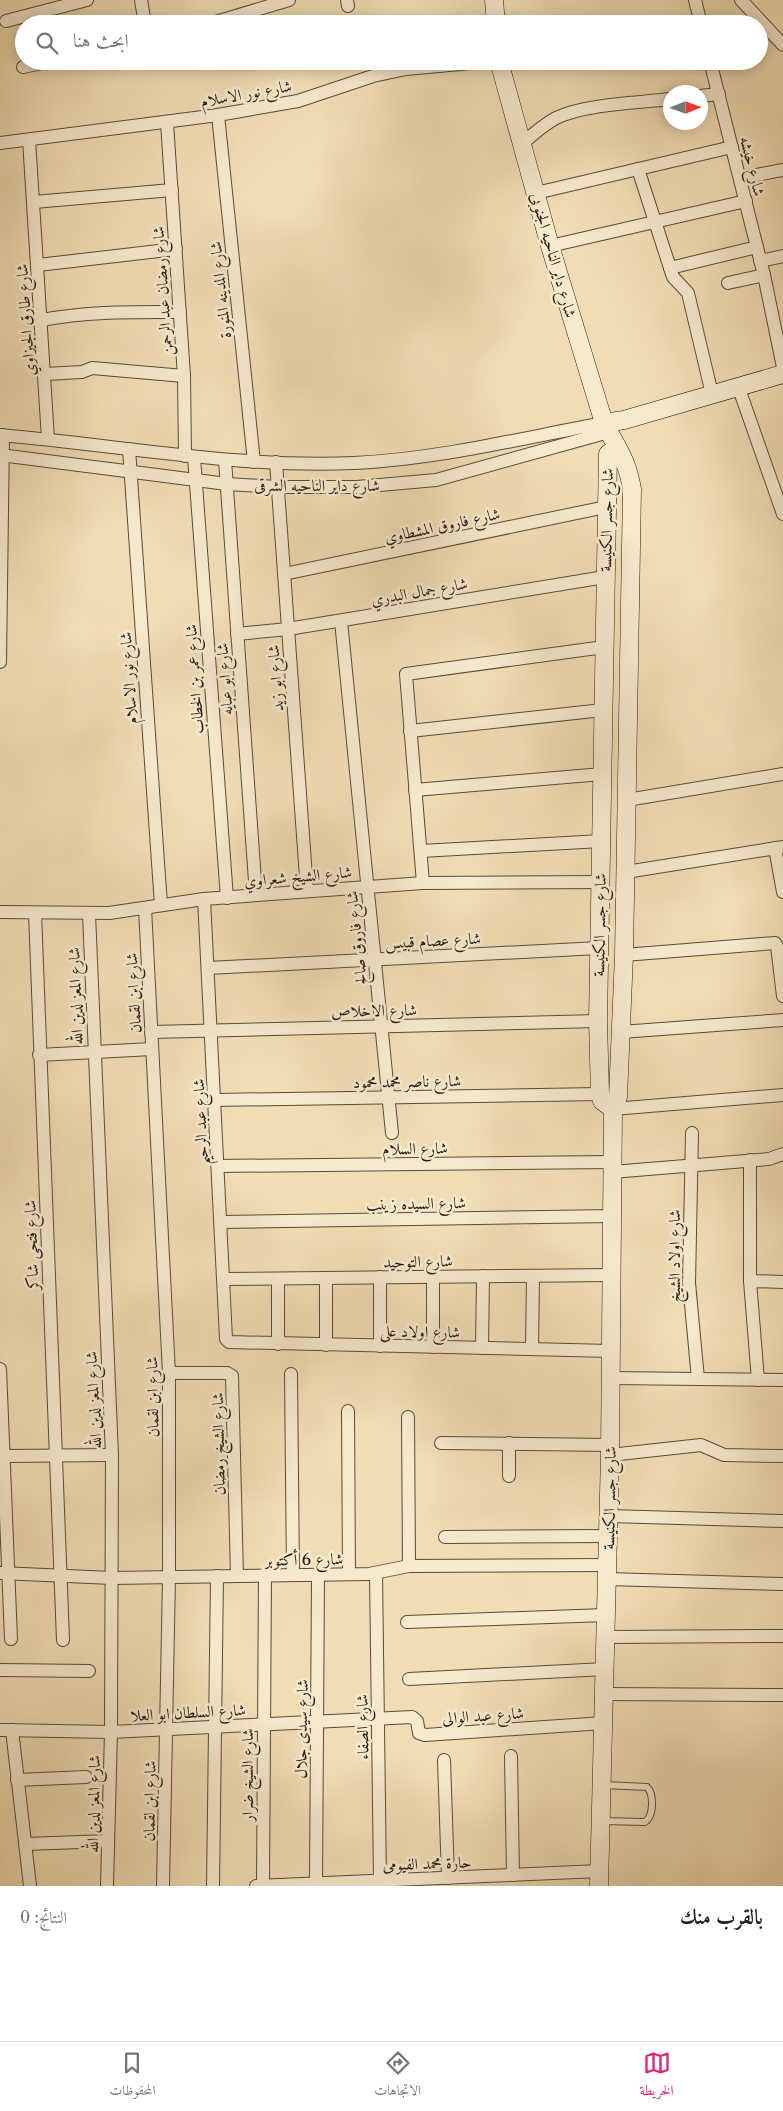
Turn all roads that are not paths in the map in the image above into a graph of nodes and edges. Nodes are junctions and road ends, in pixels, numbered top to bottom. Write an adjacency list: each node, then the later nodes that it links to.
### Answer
1 (88, 0): 7 (street)
2 (141, 0): 8 (street)
3 (494, 0): 10 (main road)
4 (695, 0): 11 (street)
5 (741, 0): 12 (street)
6 (287, 1): 9 (street)
7 (29, 15)
8 (144, 15)
9 (240, 15)
10 (495, 15)
11 (699, 15)
12 (755, 15)
13 (15, 19): 14 (street)
14 (6, 21)
15 (768, 29): 16 (street)
16 (783, 45)
17 (401, 70): 23 (street, شارع نور الاسلام)
18 (501, 70): 27 (main road, شارع داير الناحيه الجنوبى)
19 (712, 70): 20 (street, شارع خيشه)
20 (718, 94): 21 (street); 28 (street, شارع خيشه)
21 (708, 95)
22 (663, 100): 27 (street)
23 (218, 115): 24 (street, شارع نور الاسلام); 61 (street, شارع المدينه المنورة)
24 (167, 123): 25 (street, شارع نور الاسلام); 32 (street, شارع رمضان عبد الرحمن)
25 (29, 140): 26 (street, شارع نور الاسلام); 34 (street, شارع طارق الجيزاوي)
26 (0, 143)
27 (522, 144): 33 (main road, شارع داير الناحيه الجنوبى)
28 (732, 147): 29 (street); 31 (street, شارع خيشه)
29 (638, 169): 33 (street); 36 (street)
30 (783, 170): 31 (street)
31 (740, 178): 35 (street, شارع خيشه)
32 (172, 190): 34 (street); 39 (street, شارع رمضان عبد الرحمن)
33 (536, 193): 37 (main road, شارع داير الناحيه الجنوبى)
34 (34, 202): 42 (street, شارع طارق الجيزاوي)
35 (746, 202): 36 (street); 38 (street, شارع خيشه)
36 (655, 222): 37 (street); 43 (street)
37 (550, 246): 54 (main road, شارع داير الناحيه الجنوبى)
38 (757, 247): 41 (street, شارع خيشه); 43 (street)
39 (176, 249): 42 (street); 46 (street, شارع رمضان عبد الرحمن)
40 (783, 256): 41 (street)
41 (760, 261): 44 (street, شارع خيشه)
42 (38, 265): 47 (street, شارع طارق الجيزاوي)
43 (670, 268): 53 (street)
44 (764, 275): 45 (street); 48 (street, شارع خيشه)
45 (728, 282)
46 (180, 312): 47 (street); 51 (street, شارع رمضان عبد الرحمن)
47 (42, 320): 49 (street, شارع طارق الجيزاوي)
48 (783, 367)
49 (45, 374): 51 (street); 56 (street, شارع طارق الجيزاوي)
50 (783, 374): 52 (main road, شارع داير الناحيه الشرقى)
51 (184, 376): 59 (street, شارع رمضان عبد الرحمن)
52 (738, 386): 53 (main road, شارع داير الناحيه الشرقى); 68 (street)
53 (712, 394): 54 (main road, شارع داير الناحيه الشرقى)
54 (610, 434): 62 (street, شارع داير الناحيه الشرقى); 66 (street, شارع داير الناحيه الشرقى); 67 (main road, شارع جسر الكنيسة); 81 (main road, شارع جسر الكنيسة)
55 (1, 435): 56 (street, شارع داير الناحيه الشرقى); 58 (street)
56 (48, 439): 57 (street, شارع داير الناحيه الشرقى)
57 (129, 449): 59 (street, شارع داير الناحيه الشرقى); 63 (street, شارع نور الاسلام)
58 (1, 456): 63 (street, شارع داير الناحيه الشرقى); 75 (street)
59 (190, 457): 60 (street, شارع داير الناحيه الشرقى); 64 (street, شارع عمر بن الخطاب)
60 (225, 460): 61 (street, شارع داير الناحيه الشرقى); 65 (street, شارع ابو عبايه)
61 (254, 462): 62 (street, شارع داير الناحيه الشرقى)
62 (276, 462): 66 (street, شارع ابو زيد)
63 (130, 473): 64 (street, شارع داير الناحيه الشرقى); 94 (street, شارع نور الاسلام)
64 (196, 481): 65 (street, شارع داير الناحيه الشرقى); 92 (street, شارع عمر بن الخطاب)
65 (227, 484): 66 (street, شارع داير الناحيه الشرقى); 73 (street, شارع ابو عبايه)
66 (278, 487): 69 (street, شارع ابو زيد)
67 (606, 507): 69 (street, شارع فاروق المشطاوي); 70 (main road, شارع جسر الكنيسة)
68 (783, 514)
69 (284, 574): 72 (street, شارع ابو زيد)
70 (605, 576): 71 (street, شارع جمال البدري); 74 (main road, شارع جسر الكنيسة)
71 (341, 621): 72 (street, شارع جمال البدري); 88 (street, شارع فاروق صالح)
72 (288, 629): 73 (street, شارع جمال البدري); 89 (street, شارع ابو زيد)
73 (238, 634): 91 (street, شارع ابو عبايه)
74 (604, 646): 76 (main road, شارع جسر الكنيسة); 77 (street)
75 (0, 662)
76 (603, 710): 77 (street); 78 (main road, شارع جسر الكنيسة)
77 (410, 731): 80 (street)
78 (602, 774): 80 (street); 82 (main road, شارع جسر الكنيسة)
79 (783, 774): 81 (street)
80 (415, 790): 84 (street)
81 (627, 800): 85 (main road, شارع جسر الكنيسة)
82 (601, 841): 84 (street); 86 (main road, شارع جسر الكنيسة)
83 (779, 848): 85 (street); 90 (street)
84 (420, 851): 87 (street)
85 (626, 872): 100 (main road, شارع جسر الكنيسة)
86 (600, 882): 87 (street, شارع الشيخ شعراوي); 99 (main road, شارع جسر الكنيسة)
87 (424, 883): 88 (street, شارع الشيخ شعراوي)
88 (367, 886): 89 (street, شارع الشيخ شعراوي); 101 (street, شارع فاروق صالح)
89 (307, 891): 91 (street, شارع الشيخ شعراوي)
90 (783, 892)
91 (256, 895): 92 (street, شارع الشيخ شعراوي)
92 (227, 898): 93 (street, شارع الشيخ شعراوي)
93 (204, 899): 94 (street, شارع الشيخ شعراوي); 102 (street, شارع عبد الرحيم)
94 (161, 905): 95 (street, شارع الشيخ شعراوي)
95 (145, 908): 98 (street, شارع الشيخ شعراوي); 108 (street, شارع ابن لقمان)
96 (0, 912): 97 (street, شارع الشيخ شعراوي)
97 (35, 913): 98 (street, شارع الشيخ شعراوي); 112 (street, شارع فتحى شاكر)
98 (88, 914): 111 (street, شارع المعز لدين الله)
99 (599, 948): 101 (street, شارع عصام قبيس); 105 (main road, شارع جسر الكنيسة)
100 (624, 955): 103 (street); 109 (main road, شارع جسر الكنيسة)
101 (375, 960): 102 (street, شارع عصام قبيس); 106 (street, شارع فاروق صالح)
102 (208, 968): 107 (street, شارع عبد الرحيم)
103 (783, 996)
104 (783, 1020): 109 (street)
105 (598, 1021): 106 (street, شارع الاخلاص); 113 (main road, شارع جسر الكنيسة)
106 (381, 1026): 107 (street, شارع الاخلاص); 115 (street, شارع فاروق صالح)
107 (211, 1030): 108 (street, شارع الاخلاص); 116 (street, شارع عبد الرحيم)
108 (151, 1032): 110 (street, شارع ابن لقمان)
109 (621, 1032): 117 (main road, شارع جسر الكنيسة)
110 (152, 1049): 111 (street); 146 (street, شارع ابن لقمان)
111 (94, 1051): 112 (street); 159 (street, شارع المعز لدين الله)
112 (39, 1056): 158 (street, شارع فتحى شاكر)
113 (600, 1094): 115 (street, شارع ناصر محمد محمود); 117 (main road)
114 (783, 1095): 117 (street)
115 (388, 1097): 116 (street, شارع ناصر محمد محمود); 118 (street, شارع فاروق صالح)
116 (215, 1100): 123 (street, شارع عبد الرحيم)
117 (613, 1109): 124 (main road, شارع جسر الكنيسة)
118 (392, 1133)
119 (692, 1133): 122 (street, شارع اولاد الشيخ)
120 (783, 1154): 121 (street, شارع السلام)
121 (750, 1160): 122 (street, شارع السلام); 135 (street)
122 (691, 1165): 124 (street, شارع السلام); 149 (street, شارع اولاد الشيخ)
123 (218, 1166): 124 (street, شارع السلام); 126 (street, شارع عبد الرحيم)
124 (612, 1167): 125 (main road, شارع جسر الكنيسة)
125 (612, 1216): 126 (street, شارع السيده زينب); 127 (main road, شارع جسر الكنيسة)
126 (221, 1222): 134 (street, شارع عبد الرحيم)
127 (612, 1275): 129 (street, شارع التوحيد); 144 (main road, شارع جسر الكنيسة)
128 (483, 1276): 129 (street, شارع التوحيد); 131 (street, شارع التوحيد); 142 (street)
129 (533, 1276): 143 (street)
130 (380, 1277): 131 (street, شارع التوحيد); 133 (street, شارع التوحيد); 140 (street)
131 (433, 1277): 141 (street)
132 (278, 1278): 133 (street, شارع التوحيد); 134 (street, شارع التوحيد); 138 (street)
133 (326, 1278): 139 (street)
134 (224, 1279): 137 (street, شارع عبد الرحيم)
135 (750, 1282): 136 (street); 150 (street)
136 (783, 1282)
137 (229, 1342): 138 (street, شارع اولاد على)
138 (278, 1344): 139 (street, شارع اولاد على)
139 (326, 1345): 140 (street, شارع اولاد على)
140 (380, 1346): 141 (street, شارع اولاد على)
141 (433, 1348): 142 (street, شارع اولاد على)
142 (482, 1348): 143 (street, شارع اولاد على)
143 (532, 1350): 144 (street, شارع اولاد على)
144 (611, 1351): 148 (main road, شارع جسر الكنيسة)
145 (0, 1369): 156 (street)
146 (169, 1373): 176 (street, شارع الشيخ رمضان); 177 (street, شارع ابن لقمان)
147 (291, 1374): 172 (street)
148 (611, 1378): 149 (street); 157 (main road, شارع جسر الكنيسة)
149 (698, 1379): 150 (street)
150 (758, 1380): 151 (street)
151 (783, 1380)
152 (348, 1412): 170 (street)
153 (408, 1417): 166 (street)
154 (441, 1442): 155 (street)
155 (509, 1443): 157 (street); 161 (street)
156 (3, 1449): 158 (street); 168 (street)
157 (610, 1450): 160 (street); 162 (main road, شارع جسر الكنيسة)
158 (56, 1455): 159 (street); 174 (street, شارع فتحى شاكر)
159 (112, 1455): 178 (street, شارع المعز لدين الله)
160 (783, 1456)
161 (509, 1476)
162 (608, 1516): 163 (street); 164 (main road, شارع جسر الكنيسة)
163 (783, 1521)
164 (608, 1536): 165 (street); 167 (main road, شارع جسر الكنيسة)
165 (445, 1537)
166 (410, 1566): 167 (street, شارع 6 أكتوبر); 169 (street, شارع 6 أكتوبر)
167 (607, 1572): 179 (street, شارع 6 أكتوبر); 180 (main road, شارع جسر الكنيسة)
168 (4, 1573): 174 (street, شارع 6 أكتوبر); 184 (street)
169 (376, 1573): 170 (street, شارع 6 أكتوبر); 192 (street, شارع الصفاء)
170 (349, 1574): 173 (street, شارع 6 أكتوبر)
171 (265, 1575): 172 (street, شارع 6 أكتوبر); 176 (street, شارع 6 أكتوبر); 195 (street, شارع الشيخ ضرار)
172 (293, 1575): 173 (street, شارع 6 أكتوبر)
173 (318, 1575): 193 (street, شارع سيدى جلال)
174 (61, 1576): 178 (street, شارع 6 أكتوبر); 185 (street, شارع فتحى شاكر)
175 (217, 1576): 176 (street, شارع 6 أكتوبر); 177 (street, شارع 6 أكتوبر); 196 (street)
176 (237, 1576)
177 (169, 1577): 178 (street, شارع 6 أكتوبر); 198 (street, شارع ابن لقمان)
178 (112, 1578): 199 (street, شارع المعز لدين الله)
179 (783, 1584)
180 (606, 1615): 181 (street); 183 (main road, شارع جسر الكنيسة)
181 (407, 1622)
182 (783, 1636): 183 (street)
183 (606, 1637): 187 (main road, شارع جسر الكنيسة)
184 (11, 1639)
185 (63, 1640)
186 (0, 1670): 188 (street)
187 (605, 1670): 189 (street); 190 (main road, شارع جسر الكنيسة)
188 (89, 1671)
189 (409, 1679)
190 (604, 1694): 191 (street); 194 (main road, شارع جسر الكنيسة)
191 (783, 1695)
192 (378, 1720): 193 (street, شارع السلطان ابو العلا); 194 (street, شارع عبد الوالى); 211 (street, شارع الصفاء)
193 (317, 1722): 195 (street, شارع السلطان ابو العلا); 212 (street, شارع سيدى جلال)
194 (604, 1724): 204 (main road, شارع جسر الكنيسة)
195 (264, 1725): 196 (street, شارع السلطان ابو العلا); 219 (street, شارع الشيخ ضرار)
196 (215, 1727): 198 (street, شارع السلطان ابو العلا); 217 (street)
197 (6, 1730): 199 (street, شارع السلطان ابو العلا); 203 (street)
198 (166, 1730): 199 (street, شارع السلطان ابو العلا); 216 (street, شارع ابن لقمان)
199 (111, 1732): 206 (street, شارع المعز لدين الله)
200 (511, 1756): 208 (street)
201 (444, 1760): 209 (street)
202 (86, 1777): 203 (street)
203 (17, 1780): 207 (street)
204 (602, 1785): 205 (main road, شارع جسر الكنيسة); 205 (lane)
205 (601, 1822): 210 (main road, شارع جسر الكنيسة)
206 (108, 1841): 207 (street); 215 (street, شارع المعز لدين الله)
207 (25, 1844): 214 (street)
208 (513, 1875): 209 (street, حارة محمد الفيومى); 210 (street, حارة محمد الفيومى)
209 (448, 1878): 211 (street, حارة محمد الفيومى)
210 (599, 1879)
211 (380, 1881): 213 (street, حارة محمد الفيومى)
212 (316, 1883): 213 (street, حارة محمد الفيومى); 219 (street, حارة محمد الفيومى)
213 (358, 1884)
214 (30, 1886)
215 (107, 1886)
216 (163, 1886)
217 (213, 1886)
218 (256, 1886): 219 (street, حارة محمد الفيومى)
219 (263, 1886)

